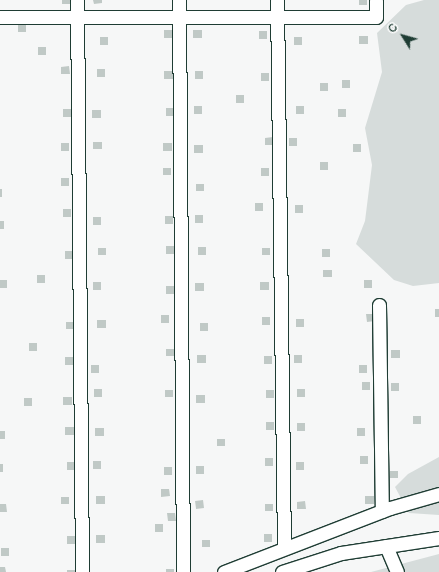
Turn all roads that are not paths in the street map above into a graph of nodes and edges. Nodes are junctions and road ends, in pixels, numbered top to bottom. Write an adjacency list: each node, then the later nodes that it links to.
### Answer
1 (77, 0): 8 (street)
2 (179, 0): 5 (street)
3 (277, 0): 6 (street)
4 (376, 0): 6 (street)
5 (179, 16): 6 (street); 8 (street); 16 (street)
6 (277, 16): 14 (street)
7 (0, 17): 8 (street)
8 (77, 17): 15 (street)
9 (379, 305): 11 (street)
10 (439, 494): 11 (street)
11 (382, 511): 14 (street)
12 (439, 538): 13 (street)
13 (386, 546): 18 (street); 19 (street)
14 (284, 548): 17 (street)
15 (82, 572)
16 (183, 572)
17 (224, 572)
18 (282, 572)
19 (397, 572)

